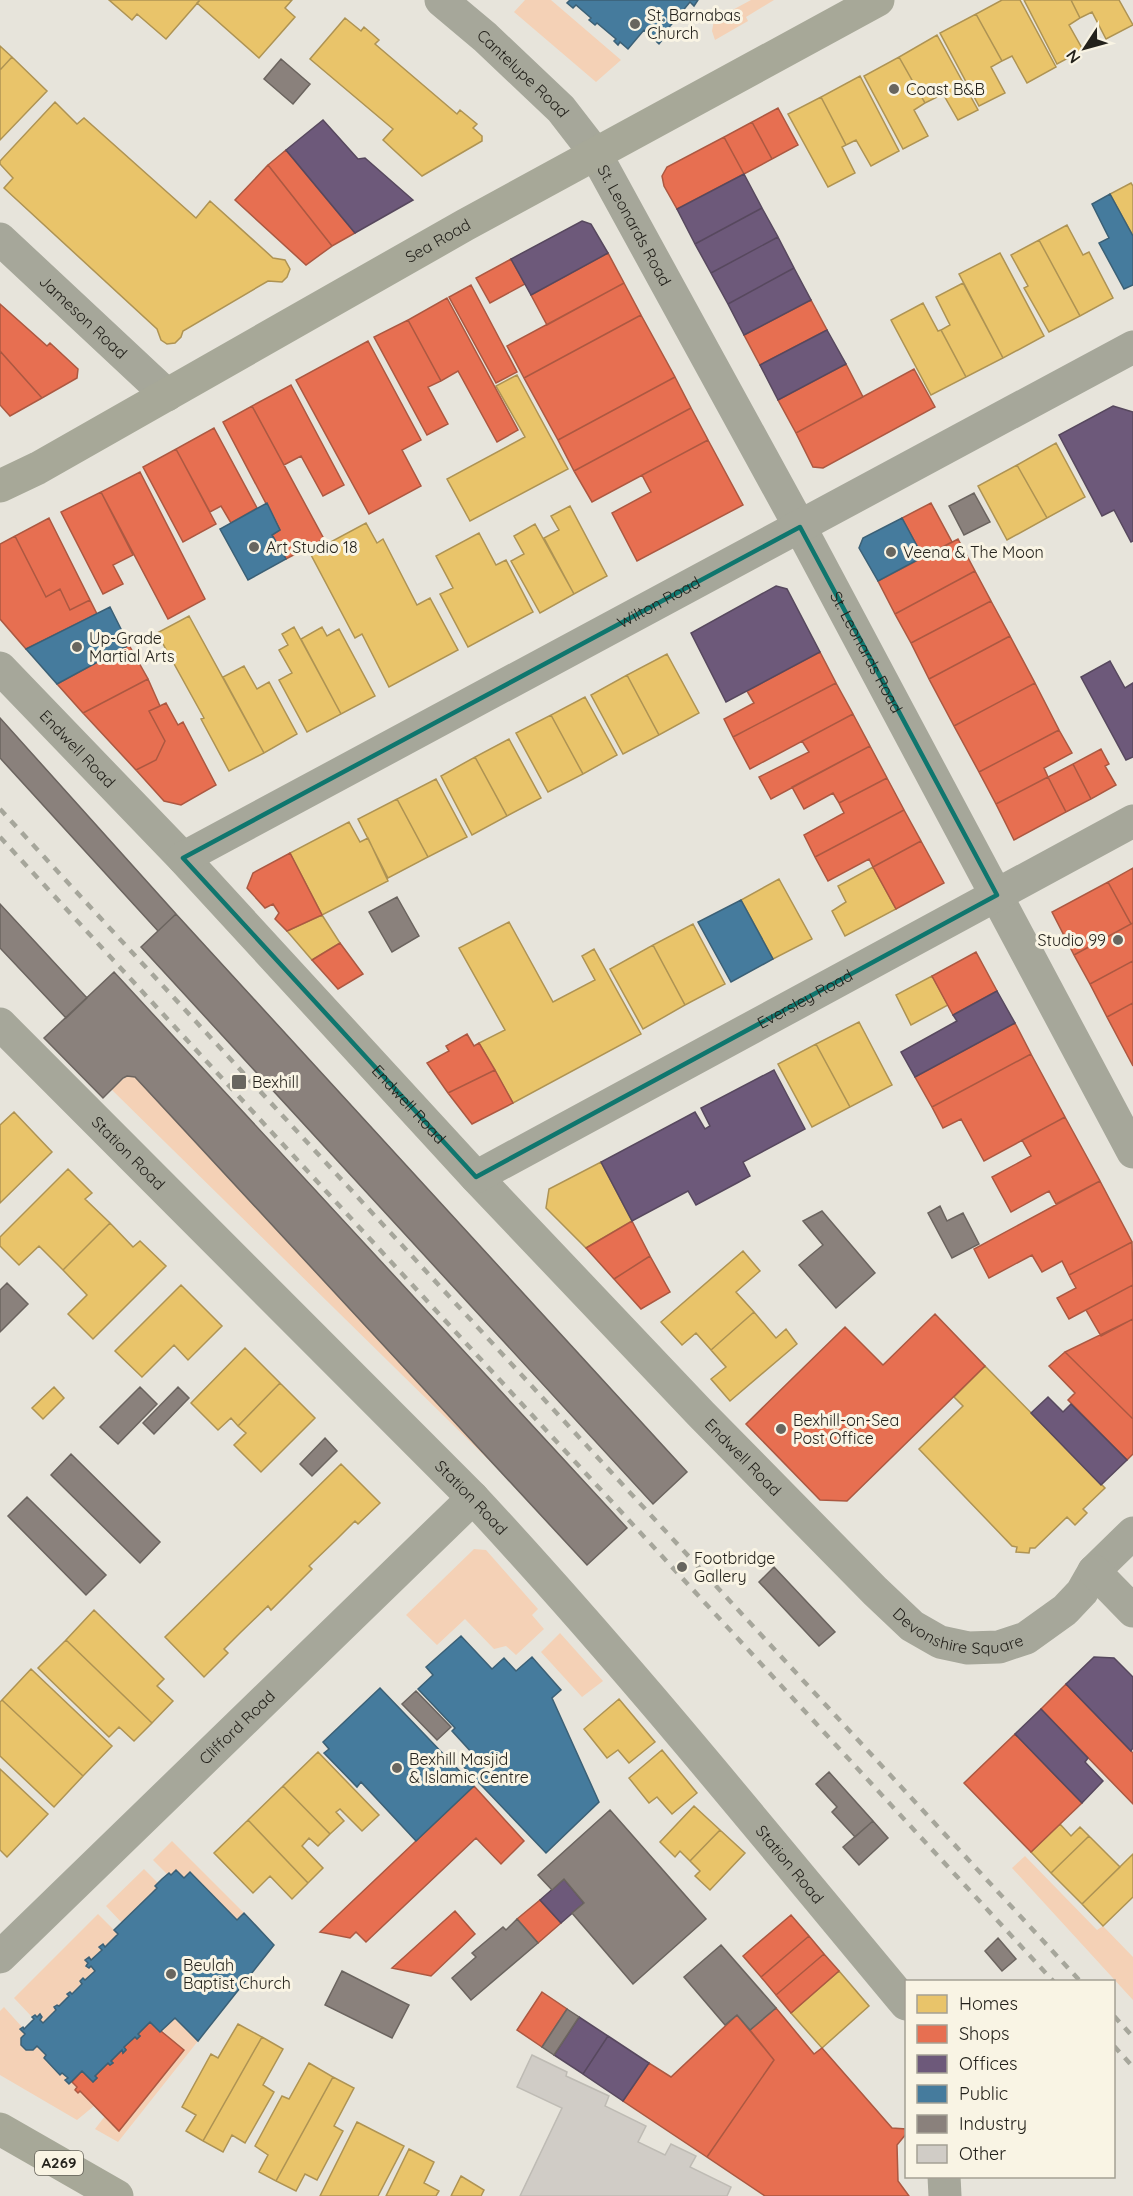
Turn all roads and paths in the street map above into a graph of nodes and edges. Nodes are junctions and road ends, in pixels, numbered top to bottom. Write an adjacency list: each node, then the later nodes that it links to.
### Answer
1 (441, 0): 3 (street, Cantelupe Road)
2 (878, 0): 3 (main road, Sea Road)
3 (595, 153): 6 (main road, Sea Road); 8 (street, St. Leonards Road)
4 (0, 239): 6 (street, Jameson Road)
5 (1133, 347): 8 (street, Wilton Road)
6 (167, 395): 7 (main road, Sea Road)
7 (0, 486)
8 (800, 526): 11 (street, Wilton Road); 12 (street, St. Leonards Road)
9 (0, 668): 11 (street, Endwell Road)
10 (1133, 821): 12 (street, Eversley Road)
11 (183, 858): 15 (street, Endwell Road)
12 (997, 895): 14 (street, St. Leonards Road); 15 (street, Eversley Road)
13 (1, 1026): 16 (street, Station Road)
14 (1133, 1152)
15 (476, 1177): 18 (street, Endwell Road)
16 (473, 1498): 21 (street, Clifford Road); 22 (street, Station Road)
17 (1133, 1533): 19 (street, Devonshire Square)
18 (822, 1538): 19 (street, Devonshire Square)
19 (1094, 1571): 20 (street)
20 (1133, 1611)
21 (0, 1957)
22 (905, 2003)
23 (0, 2129): 25 (main road, A269)
24 (944, 2178): 26 (street)
25 (117, 2196)
26 (945, 2196)

